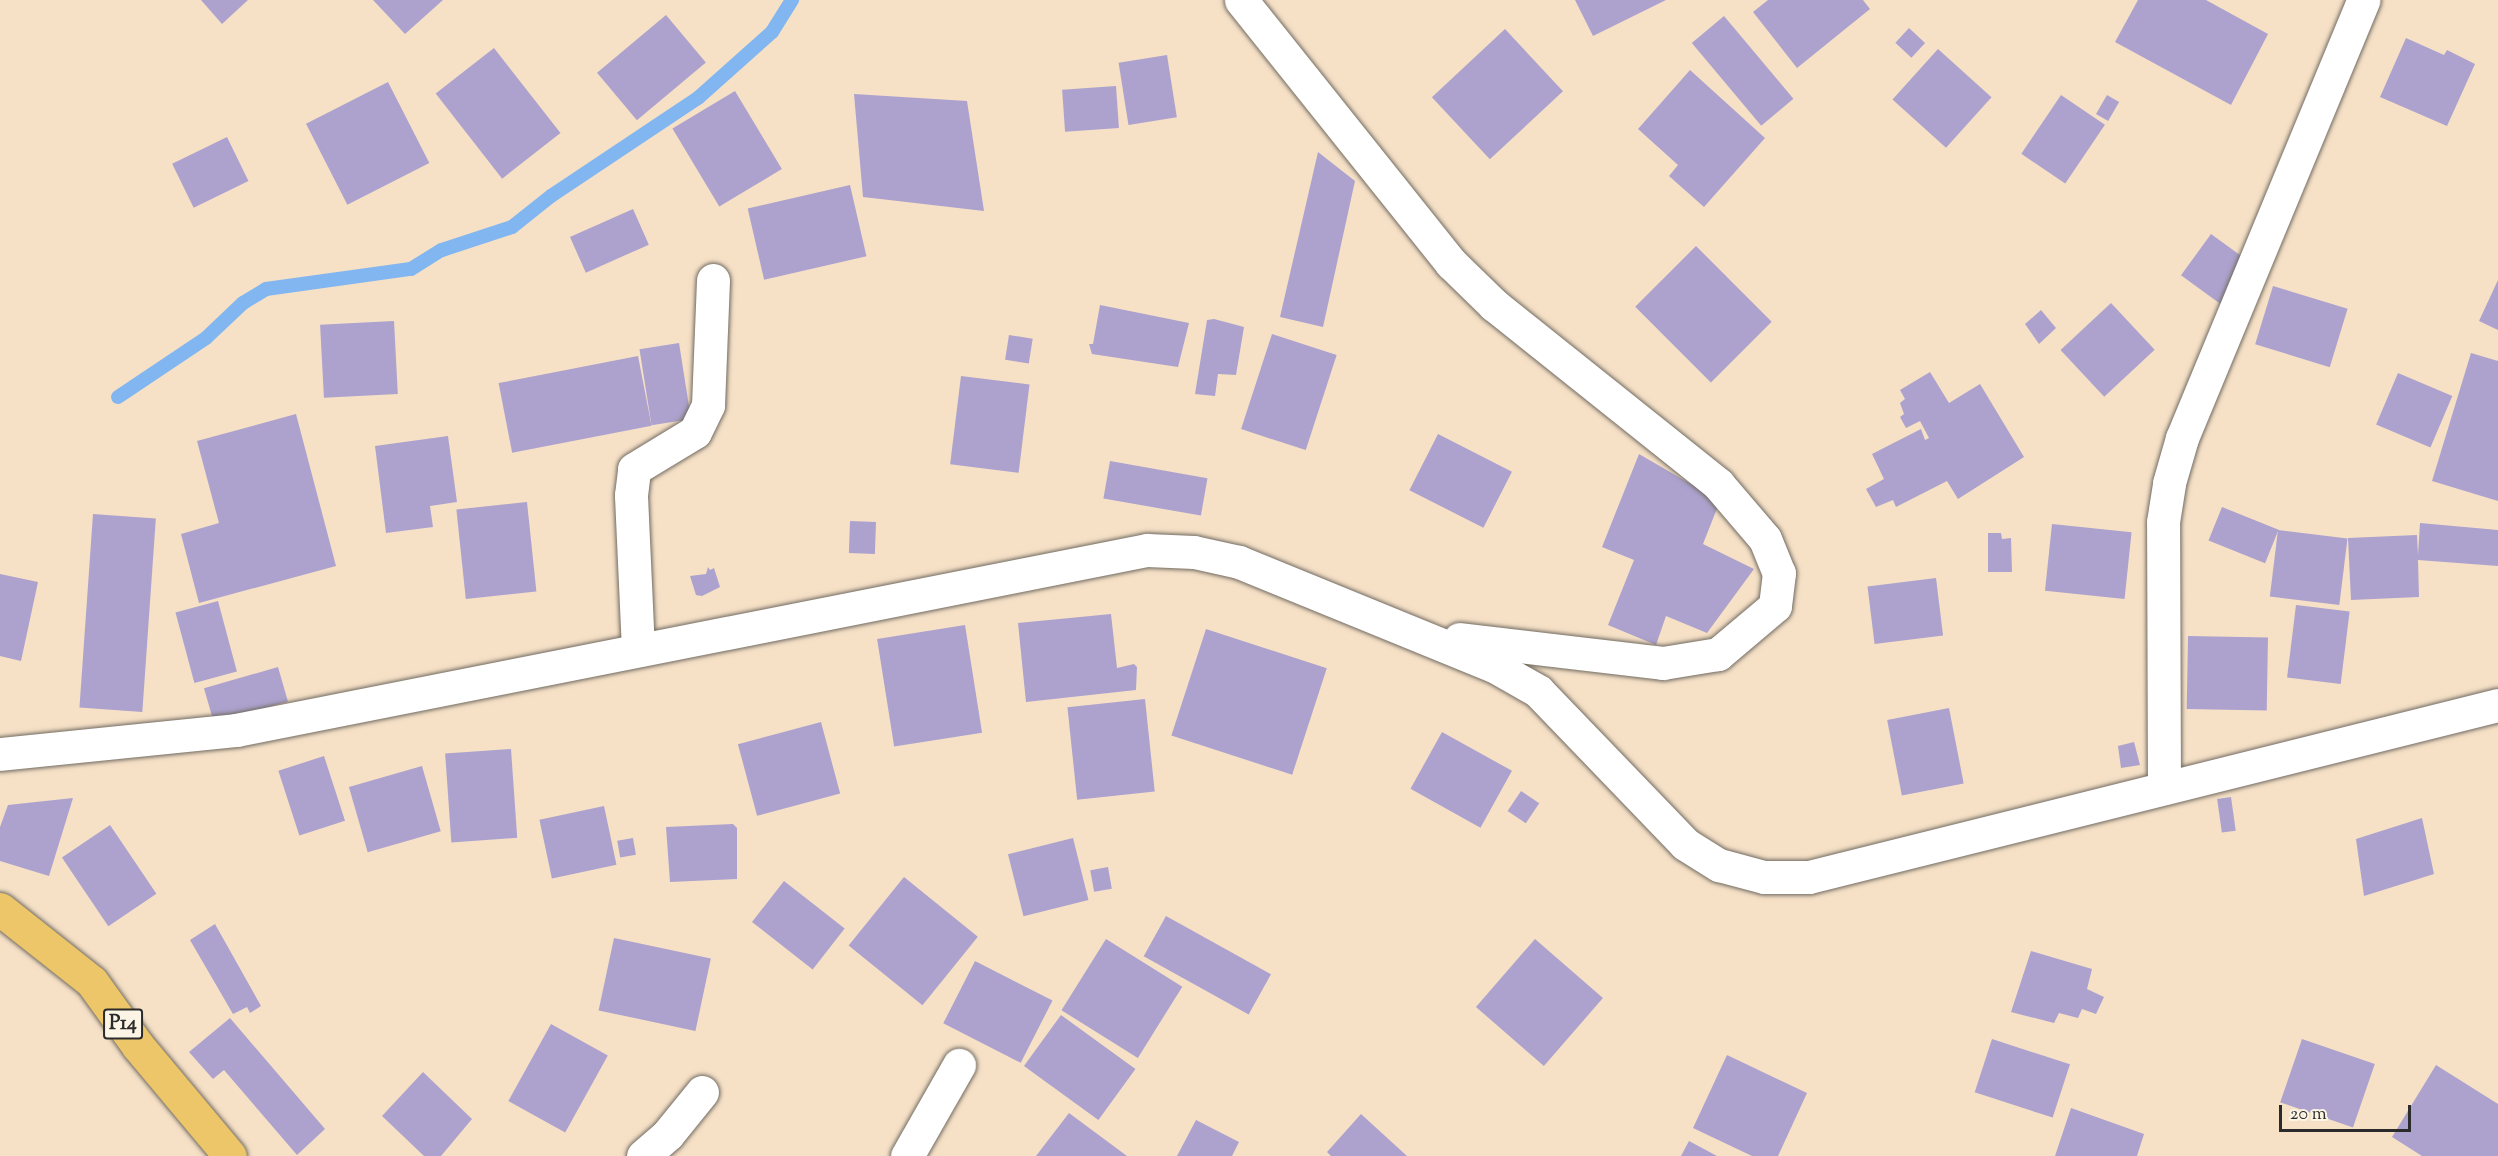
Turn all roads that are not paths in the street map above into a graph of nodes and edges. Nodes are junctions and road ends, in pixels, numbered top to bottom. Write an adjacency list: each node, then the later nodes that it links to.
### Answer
1 (1241, 0): 4 (street)
2 (2363, 0): 8 (street)
3 (713, 280): 5 (street)
4 (1415, 633): 5 (street); 8 (street)
5 (638, 650): 7 (street)
6 (2498, 705): 8 (street)
7 (0, 754)
8 (2164, 788)
9 (0, 909): 12 (main road, P14)
10 (959, 1065): 14 (street)
11 (702, 1092): 13 (street)
12 (230, 1156)
13 (643, 1156)
14 (908, 1156)

